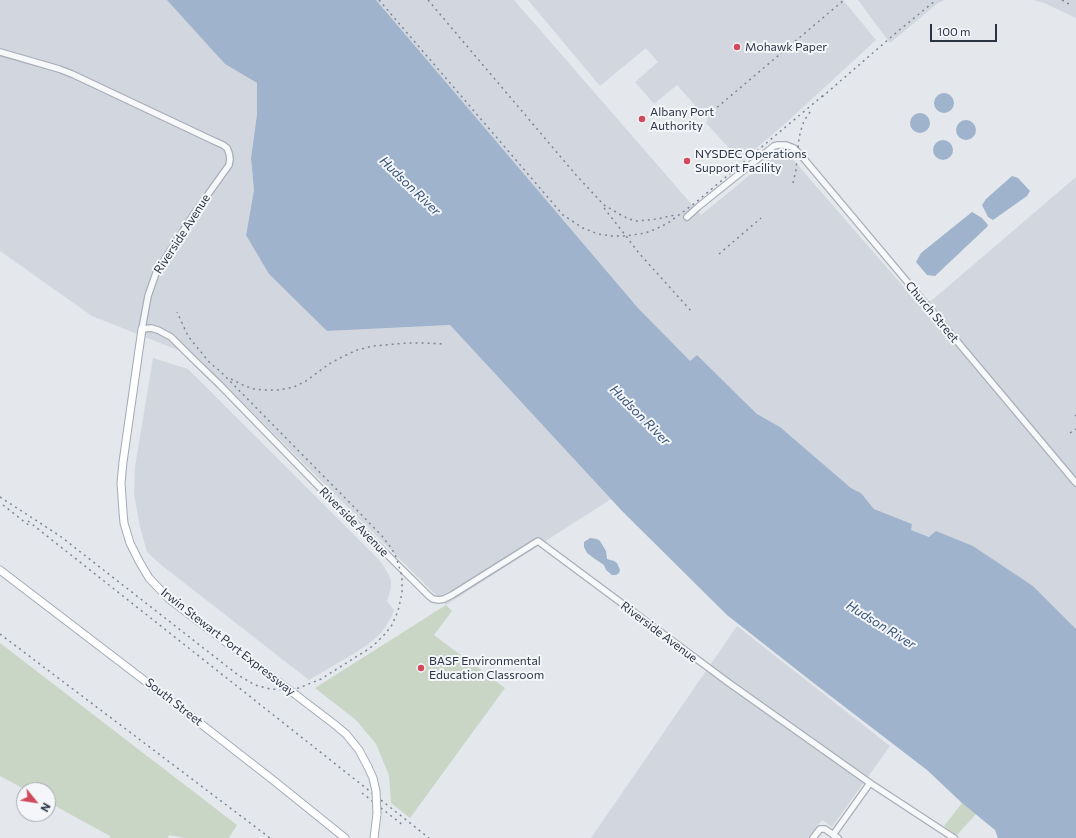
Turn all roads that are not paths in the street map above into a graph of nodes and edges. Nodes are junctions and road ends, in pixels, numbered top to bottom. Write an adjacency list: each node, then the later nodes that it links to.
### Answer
1 (0, 52): 3 (street, Riverside Avenue)
2 (688, 216): 4 (street, Church Street)
3 (142, 329): 6 (street, Riverside Avenue); 7 (main road, Irwin Stewart Port Expressway, bridge)
4 (1076, 483)
5 (0, 570): 9 (main road, South Street)
6 (870, 783): 8 (street); 11 (street, Riverside Avenue)
7 (373, 835)
8 (835, 836): 10 (street)
9 (345, 838)
10 (813, 838)
11 (954, 838)

